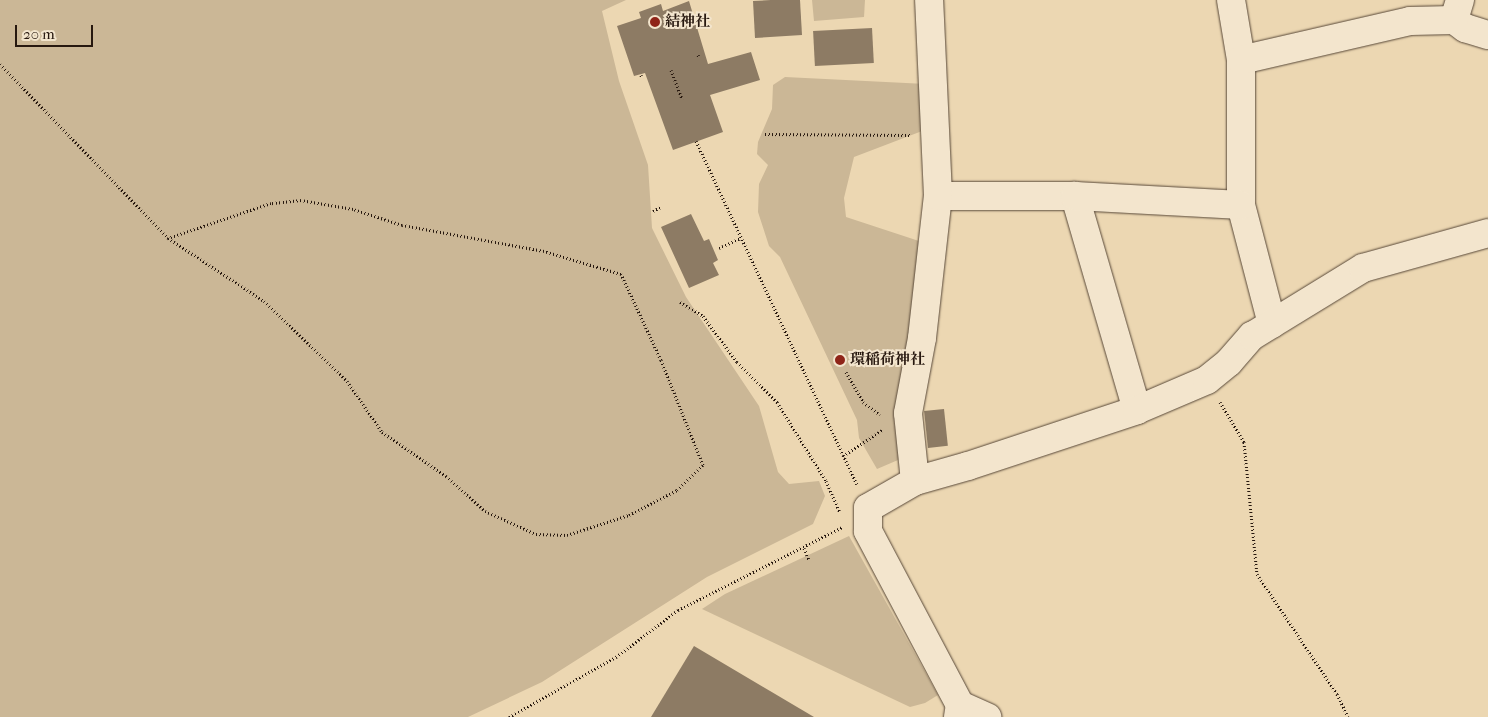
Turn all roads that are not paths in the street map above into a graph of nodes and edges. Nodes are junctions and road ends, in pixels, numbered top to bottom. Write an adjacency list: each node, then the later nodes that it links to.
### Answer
1 (929, 0): 6 (street)
2 (1231, 0): 5 (street)
3 (1457, 10): 4 (street); 5 (street)
4 (1488, 35)
5 (1241, 60): 8 (street)
6 (938, 196): 7 (street); 12 (street)
7 (1075, 196): 8 (street); 11 (street)
8 (1241, 205): 10 (street)
9 (1488, 233): 10 (street)
10 (1272, 324): 11 (street)
11 (1137, 410): 12 (street)
12 (915, 481): 13 (street)
13 (959, 711): 14 (street)
14 (987, 717)

